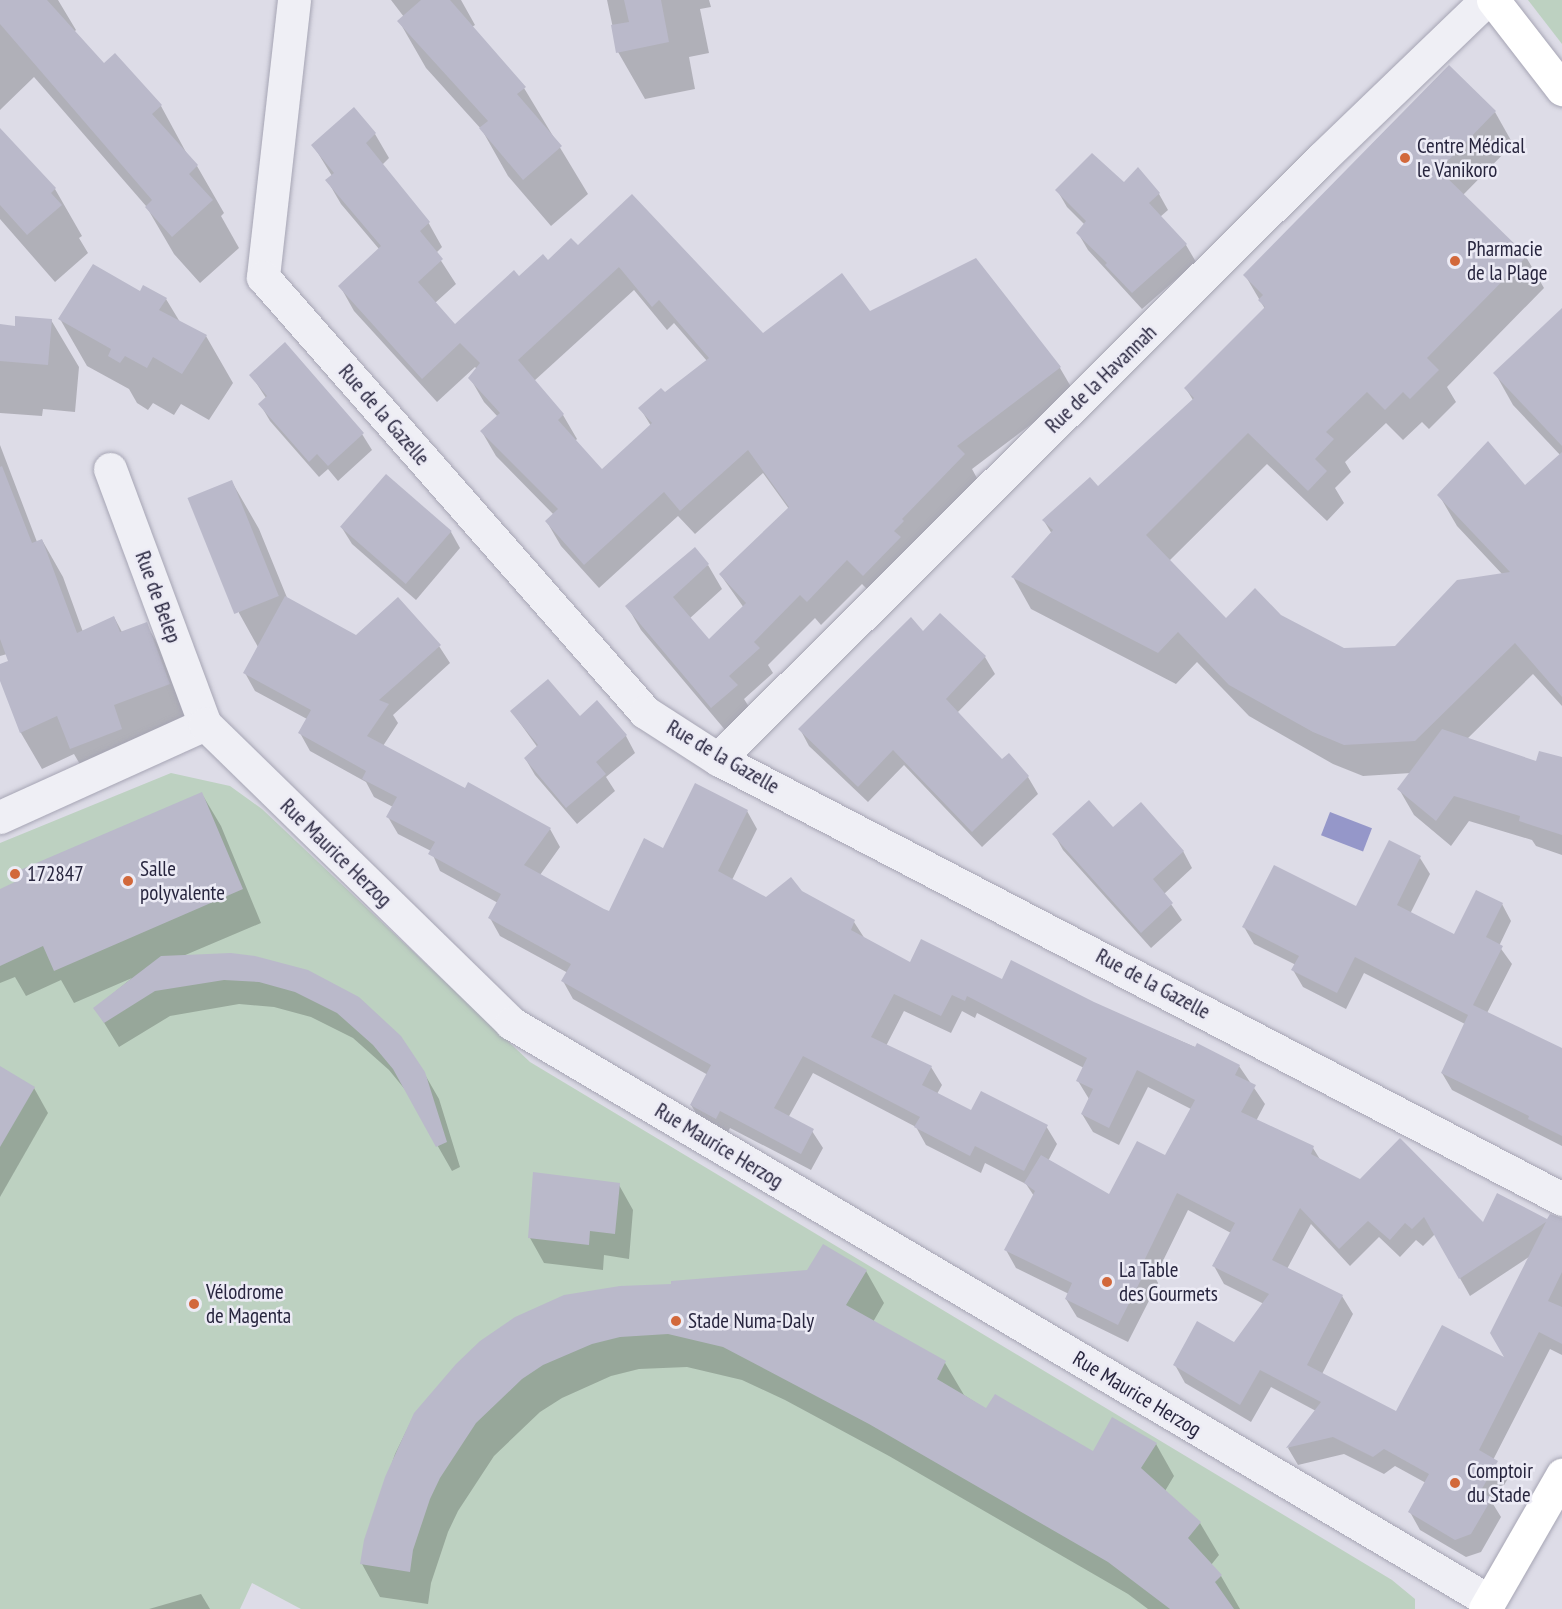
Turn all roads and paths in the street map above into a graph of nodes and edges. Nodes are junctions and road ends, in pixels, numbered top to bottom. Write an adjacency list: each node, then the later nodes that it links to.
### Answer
1 (294, 0): 7 (street, Rue de la Gazelle)
2 (1486, 0): 7 (street, Rue de la Havannah)
3 (1493, 0): 4 (main road)
4 (1562, 89)
5 (110, 469): 6 (street, Rue de Belep)
6 (205, 724): 8 (street); 11 (street, Rue Maurice Herzog)
7 (718, 759): 9 (street, Rue de la Gazelle)
8 (0, 817)
9 (1562, 1199)
10 (1562, 1475): 11 (main road)
11 (1487, 1605)

